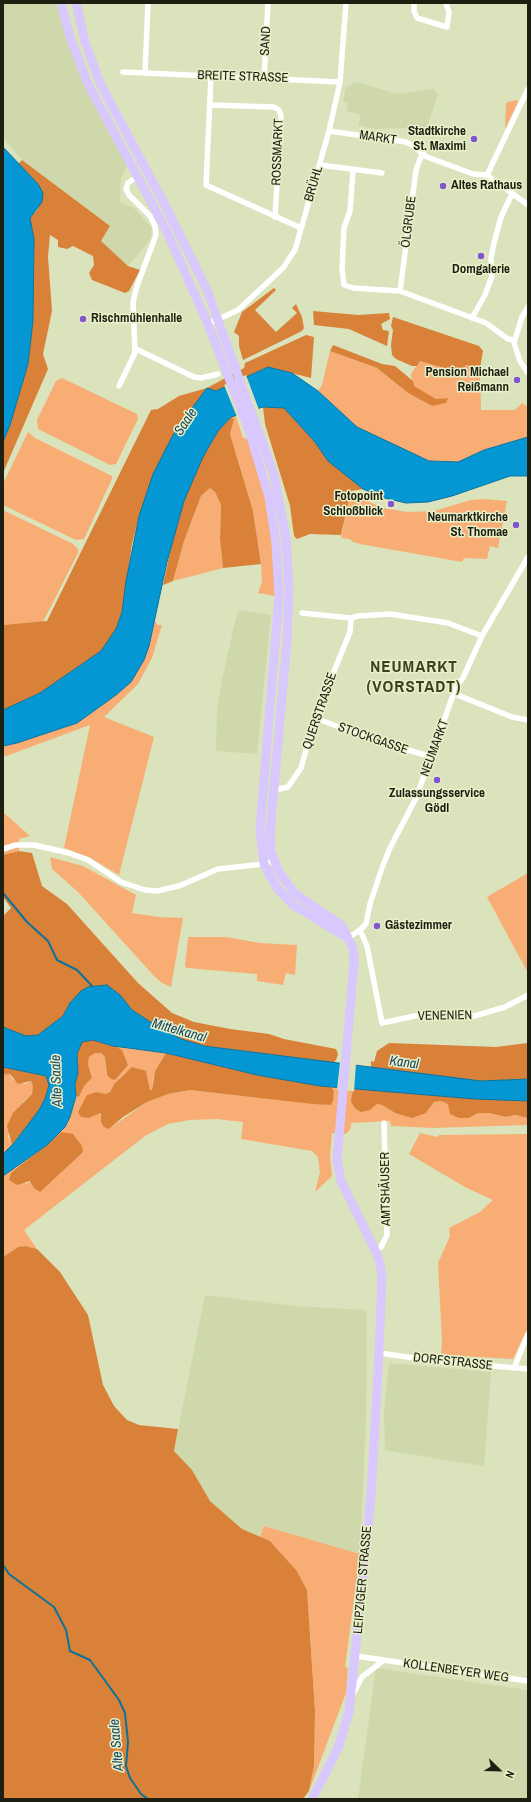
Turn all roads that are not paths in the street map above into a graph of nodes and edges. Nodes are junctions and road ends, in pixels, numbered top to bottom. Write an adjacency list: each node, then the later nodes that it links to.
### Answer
1 (62, 3): 21 (main road)
2 (76, 3): 29 (main road, AMTSHÄUSER)
3 (148, 3): 9 (street)
4 (268, 3): 11 (street, SAND)
5 (346, 3): 12 (street, BRÜHL)
6 (414, 3): 7 (street)
7 (446, 3)
8 (123, 72): 9 (street, BREITE STRASSE)
9 (145, 73): 10 (street, BREITE STRASSE)
10 (211, 76): 11 (street, BREITE STRASSE); 14 (street)
11 (264, 78): 12 (street, BREITE STRASSE)
12 (340, 82): 15 (street, BRÜHL)
13 (528, 90): 20 (street)
14 (210, 105): 24 (street); 24 (street, ROSSMARKT)
15 (330, 131): 16 (street, MARKT); 17 (street, BRÜHL)
16 (422, 154): 20 (street, MARKT); 26 (street, ÖLGRUBE)
17 (320, 165): 18 (street); 25 (street, BRÜHL)
18 (353, 170): 19 (street); 26 (street)
19 (382, 173)
20 (487, 175): 22 (street)
21 (138, 176): 30 (main road); 32 (street)
22 (512, 194): 23 (street); 28 (street)
23 (528, 205)
24 (275, 217): 25 (street)
25 (301, 228): 29 (street, BRÜHL)
26 (400, 291): 28 (street)
27 (528, 307): 31 (street)
28 (472, 318): 31 (street)
29 (219, 320): 30 (street, BRÜHL); 44 (main road, AMTSHÄUSER)
30 (208, 324): 47 (main road)
31 (514, 340): 33 (street)
32 (136, 349): 34 (street); 35 (street)
33 (528, 373)
34 (218, 374)
35 (119, 386)
36 (528, 558): 39 (street, NEUMARKT)
37 (302, 613): 38 (street)
38 (351, 618): 39 (street); 41 (street, QUERSTRASSE)
39 (482, 636): 40 (street, NEUMARKT)
40 (455, 694): 42 (street); 43 (street, NEUMARKT)
41 (315, 718): 43 (street, STOCKGASSE); 44 (street, QUERSTRASSE)
42 (528, 720)
43 (432, 757): 48 (street, NEUMARKT)
44 (274, 790): 46 (main road, AMTSHÄUSER)
45 (3, 849): 47 (street)
46 (274, 860): 47 (street); 49 (main road, AMTSHÄUSER)
47 (264, 864): 49 (main road)
48 (360, 930): 49 (street); 50 (street, VENENIEN)
49 (348, 938): 52 (main road, AMTSHÄUSER)
50 (528, 995)
51 (384, 1123): 52 (street, AMTSHÄUSER)
52 (375, 1251): 54 (main road, AMTSHÄUSER)
53 (528, 1334): 55 (street)
54 (379, 1353): 55 (street, DORFSTRASSE); 57 (main road, LEIPZIGER STRASSE)
55 (514, 1368): 56 (street, DORFSTRASSE)
56 (528, 1369)
57 (356, 1656): 58 (street, KOLLENBEYER WEG); 60 (main road, LEIPZIGER STRASSE)
58 (384, 1660): 59 (street, KOLLENBEYER WEG); 60 (street)
59 (528, 1681)
60 (351, 1698): 61 (main road, LEIPZIGER STRASSE)
61 (312, 1799)

